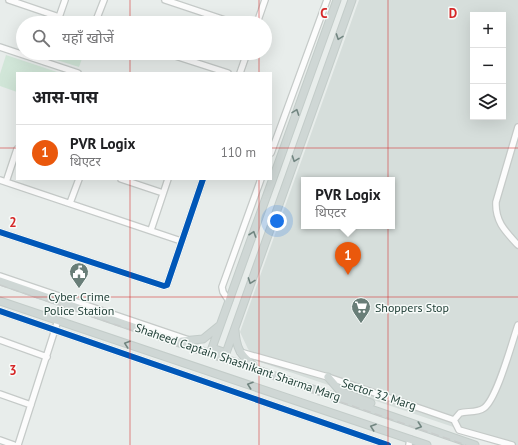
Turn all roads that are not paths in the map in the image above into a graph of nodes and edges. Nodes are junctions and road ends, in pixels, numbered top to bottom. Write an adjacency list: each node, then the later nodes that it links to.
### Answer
1 (9, 0): 9 (street)
2 (65, 0): 10 (street)
3 (104, 0): 11 (street)
4 (165, 0): 12 (street)
5 (265, 0): 13 (street)
6 (327, 0): 24 (street)
7 (337, 0): 42 (main road, one-way to 7)
8 (352, 0): 47 (main road, one-way to 47)
9 (57, 16)
10 (60, 16)
11 (98, 16)
12 (213, 16)
13 (259, 16)
14 (0, 47): 15 (street)
15 (16, 52)
16 (39, 60): 19 (street)
17 (188, 60): 21 (street)
18 (245, 60): 22 (street)
19 (45, 62): 20 (street)
20 (75, 72)
21 (225, 72)
22 (240, 72)
23 (518, 127): 38 (street)
24 (274, 138): 25 (street)
25 (272, 148)
26 (16, 151): 32 (street)
27 (79, 180): 34 (street)
28 (124, 180): 33 (street)
29 (168, 180): 33 (street)
30 (203, 180): 37 (street)
31 (261, 180): 42 (street)
32 (3, 181): 34 (street)
33 (163, 193): 35 (street)
34 (70, 203): 35 (street)
35 (151, 230): 37 (street)
36 (0, 232): 37 (street)
37 (181, 241)
38 (518, 245)
39 (0, 276): 51 (street)
40 (0, 281): 50 (main road, Shaheed Captain Shashikant Sharma Marg)
41 (0, 301): 44 (main road, Shaheed Captain Shashikant Sharma Marg)
42 (229, 301): 45 (main road)
43 (0, 311): 48 (street)
44 (58, 320): 48 (street); 61 (main road, Shaheed Captain Shashikant Sharma Marg, one-way to 44)
45 (221, 324): 47 (main road); 51 (main road)
46 (518, 324): 59 (street)
47 (235, 328): 52 (main road)
48 (55, 330): 53 (street); 64 (street)
49 (0, 340): 53 (street)
50 (176, 341): 51 (main road); 54 (main road, Shaheed Captain Shashikant Sharma Marg)
51 (193, 341)
52 (240, 352): 54 (main road); 55 (street, Sector 32 Marg)
53 (47, 357): 57 (street)
54 (262, 370): 58 (main road, Shaheed Captain Shashikant Sharma Marg)
55 (328, 377): 58 (main road); 59 (street, Sector 32 Marg)
56 (0, 394): 57 (street)
57 (31, 405): 63 (street)
58 (383, 413): 66 (main road, Shaheed Captain Shashikant Sharma Marg, one-way to 66)
59 (454, 420): 67 (street, Sector 32 Marg)
60 (0, 440): 62 (street)
61 (409, 442): 65 (main road, Shaheed Captain Shashikant Sharma Marg)
62 (14, 445)
63 (18, 445)
64 (388, 445)
65 (427, 445)
66 (475, 445)
67 (512, 445)

